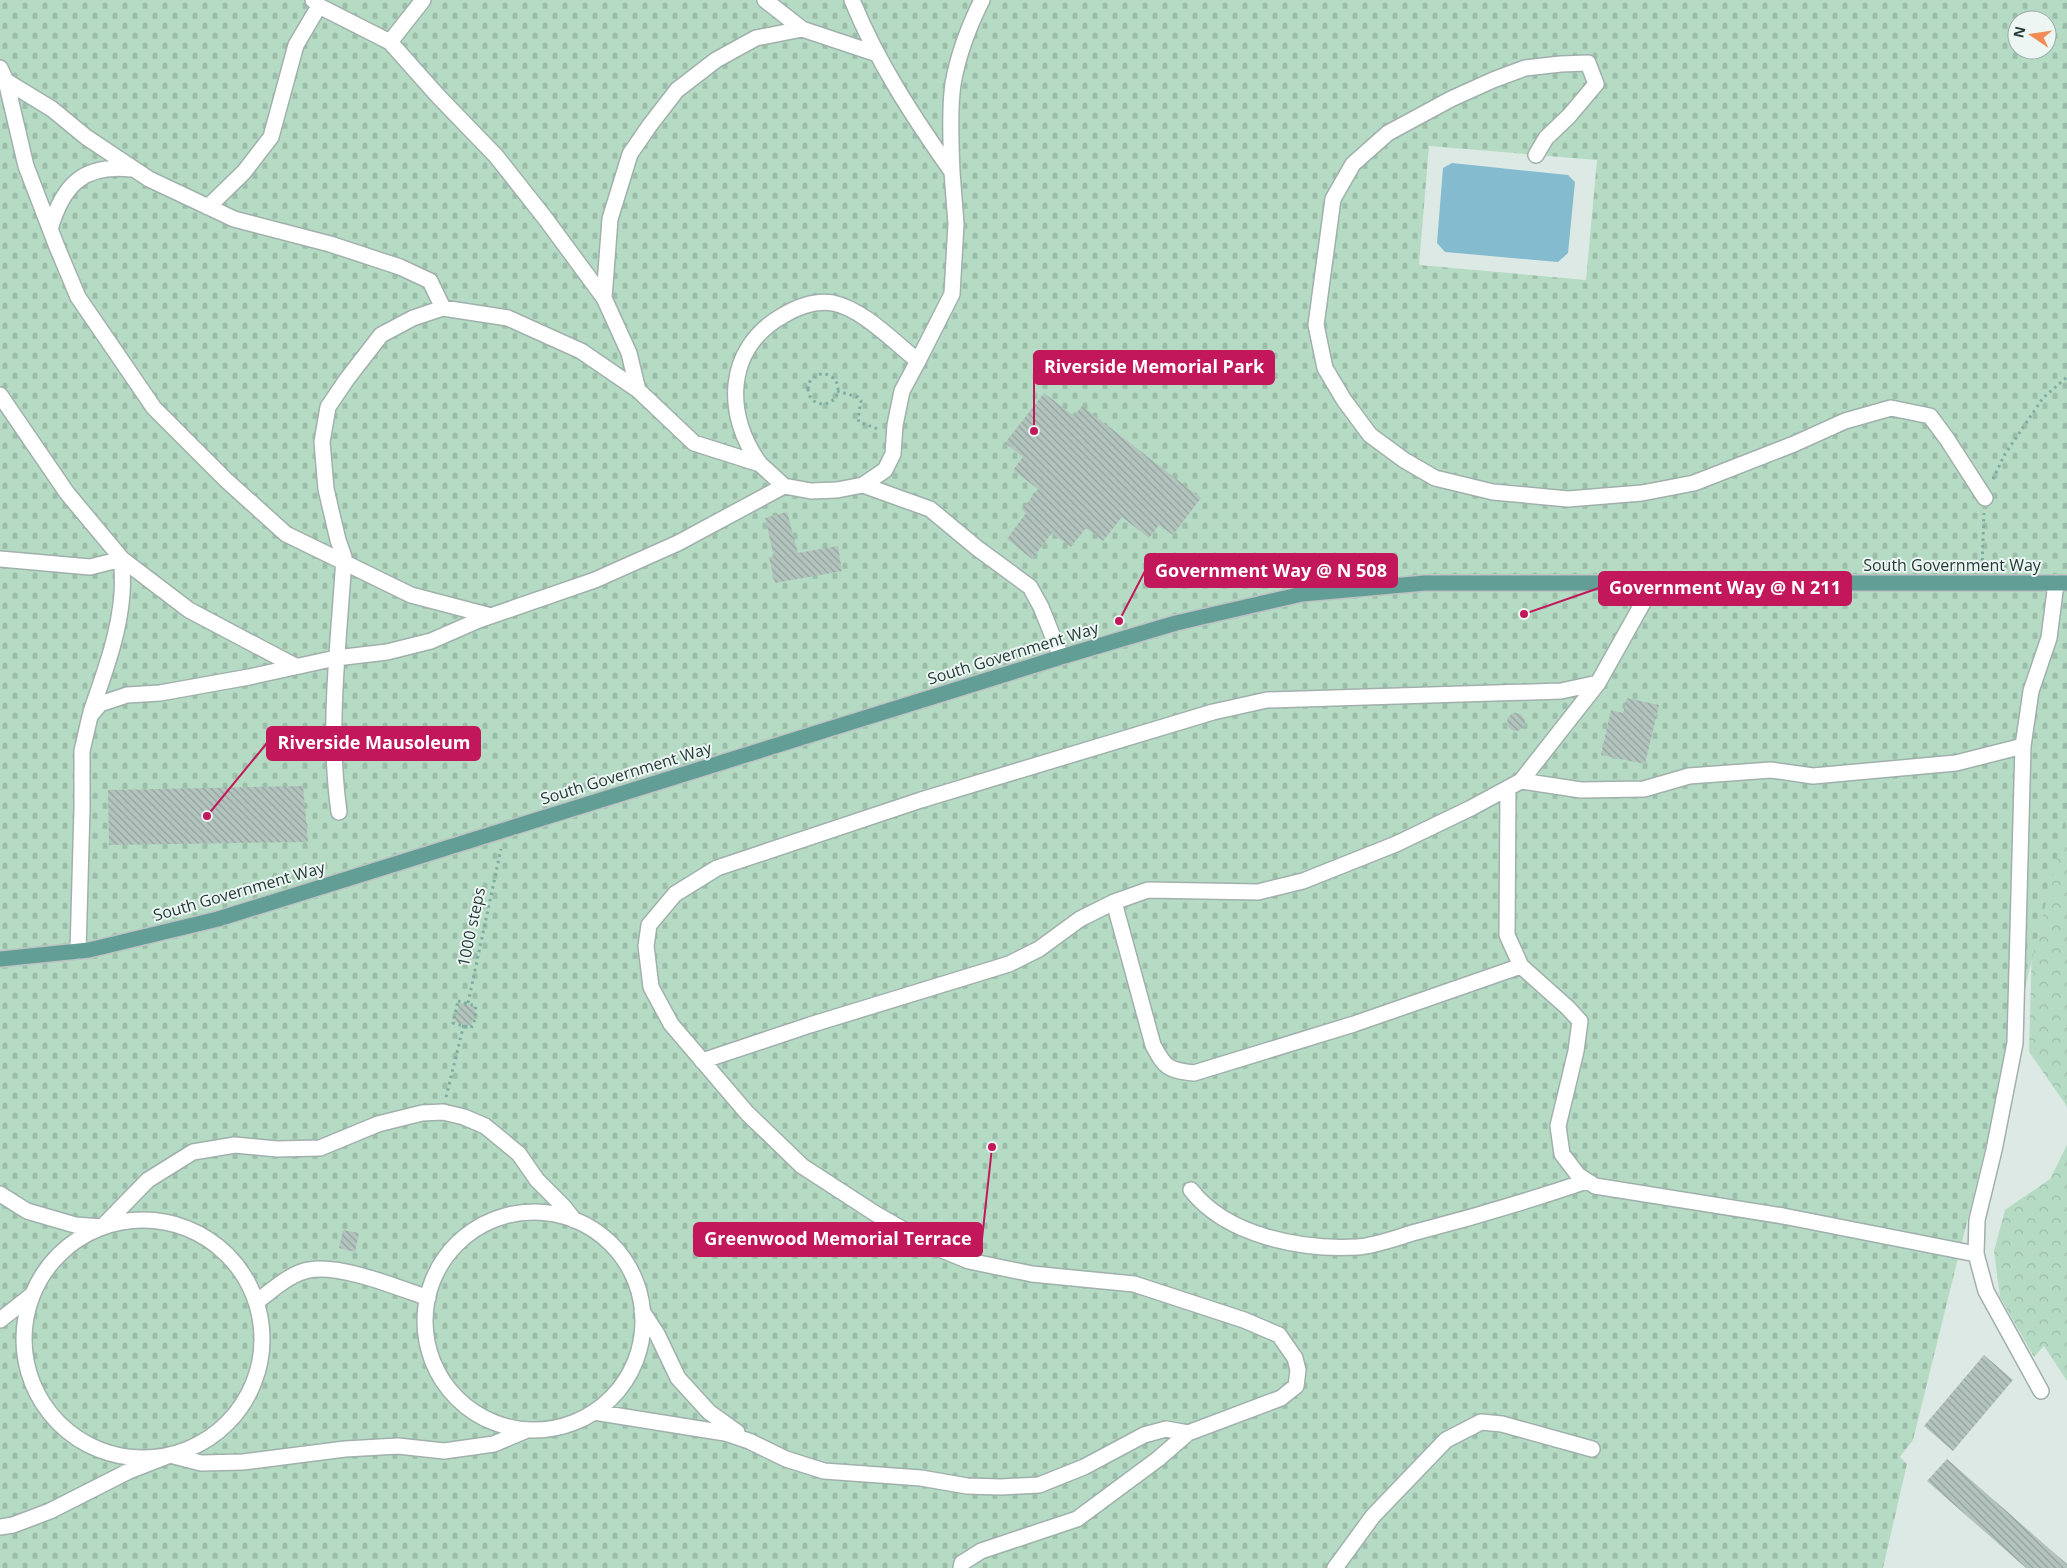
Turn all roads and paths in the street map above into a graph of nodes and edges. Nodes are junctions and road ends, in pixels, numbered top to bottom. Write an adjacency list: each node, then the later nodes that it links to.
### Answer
1 (423, 0): 7 (lane)
2 (765, 0): 6 (lane)
3 (852, 0): 8 (lane)
4 (982, 0): 12 (lane)
5 (316, 3): 7 (lane); 13 (lane)
6 (802, 29): 8 (lane); 15 (lane)
7 (390, 42): 15 (lane)
8 (877, 54): 12 (lane)
9 (3, 74): 11 (lane); 14 (lane)
10 (1536, 155): 26 (lane)
11 (133, 169): 13 (lane); 14 (lane)
12 (952, 172): 17 (lane)
13 (208, 208): 16 (lane)
14 (50, 229): 29 (lane)
15 (604, 298): 19 (lane)
16 (443, 308): 19 (lane); 29 (lane)
17 (918, 361): 22 (lane); 23 (lane)
18 (2067, 378): 26 (path)
19 (638, 390): 23 (lane)
20 (837, 391): 20 (path); 22 (path)
21 (0, 395): 28 (lane)
22 (893, 454): 24 (lane)
23 (760, 464): 25 (lane)
24 (863, 485): 25 (lane); 34 (lane)
25 (784, 486): 33 (lane)
26 (1985, 498): 31 (path)
27 (0, 559): 28 (lane)
28 (122, 559): 36 (lane); 38 (lane)
29 (344, 564): 33 (lane); 35 (lane)
30 (1654, 583): 31 (main road, South Government Way); 34 (main road, South Government Way); 37 (lane)
31 (1980, 583): 32 (main road, South Government Way)
32 (2062, 583): 39 (lane)
33 (491, 616): 35 (lane)
34 (1061, 657): 44 (main road, South Government Way)
35 (336, 658): 36 (lane); 41 (lane)
36 (295, 666): 38 (lane)
37 (1598, 683): 40 (lane); 49 (lane)
38 (90, 716): 44 (lane)
39 (2023, 746): 40 (lane); 56 (lane)
40 (1514, 784): 43 (lane); 46 (lane)
41 (339, 812)
42 (500, 856): 47 (path, 1000 steps)
43 (1114, 902): 46 (lane); 49 (lane)
44 (78, 951): 45 (main road, South Government Way)
45 (0, 958)
46 (1521, 966): 51 (lane)
47 (468, 1003): 48 (path); 48 (path)
48 (463, 1026): 50 (path)
49 (702, 1061): 65 (lane)
50 (443, 1112): 54 (lane); 55 (lane)
51 (1587, 1181): 52 (lane); 56 (lane)
52 (1190, 1190)
53 (0, 1194): 55 (lane)
54 (574, 1220): 58 (lane); 60 (lane)
55 (102, 1226): 57 (lane); 59 (lane)
56 (1976, 1254): 62 (lane)
57 (32, 1294): 61 (lane); 68 (lane)
58 (428, 1298): 59 (lane); 64 (lane)
59 (256, 1302): 68 (lane)
60 (642, 1311): 63 (lane); 66 (lane)
61 (0, 1320)
62 (2041, 1392)
63 (594, 1412): 64 (lane); 66 (lane)
64 (527, 1430): 68 (lane)
65 (1188, 1433): 66 (lane); 70 (lane)
66 (748, 1441)
67 (1592, 1448): 71 (lane)
68 (170, 1455): 69 (lane)
69 (0, 1527)
70 (961, 1568)
71 (1336, 1568)

